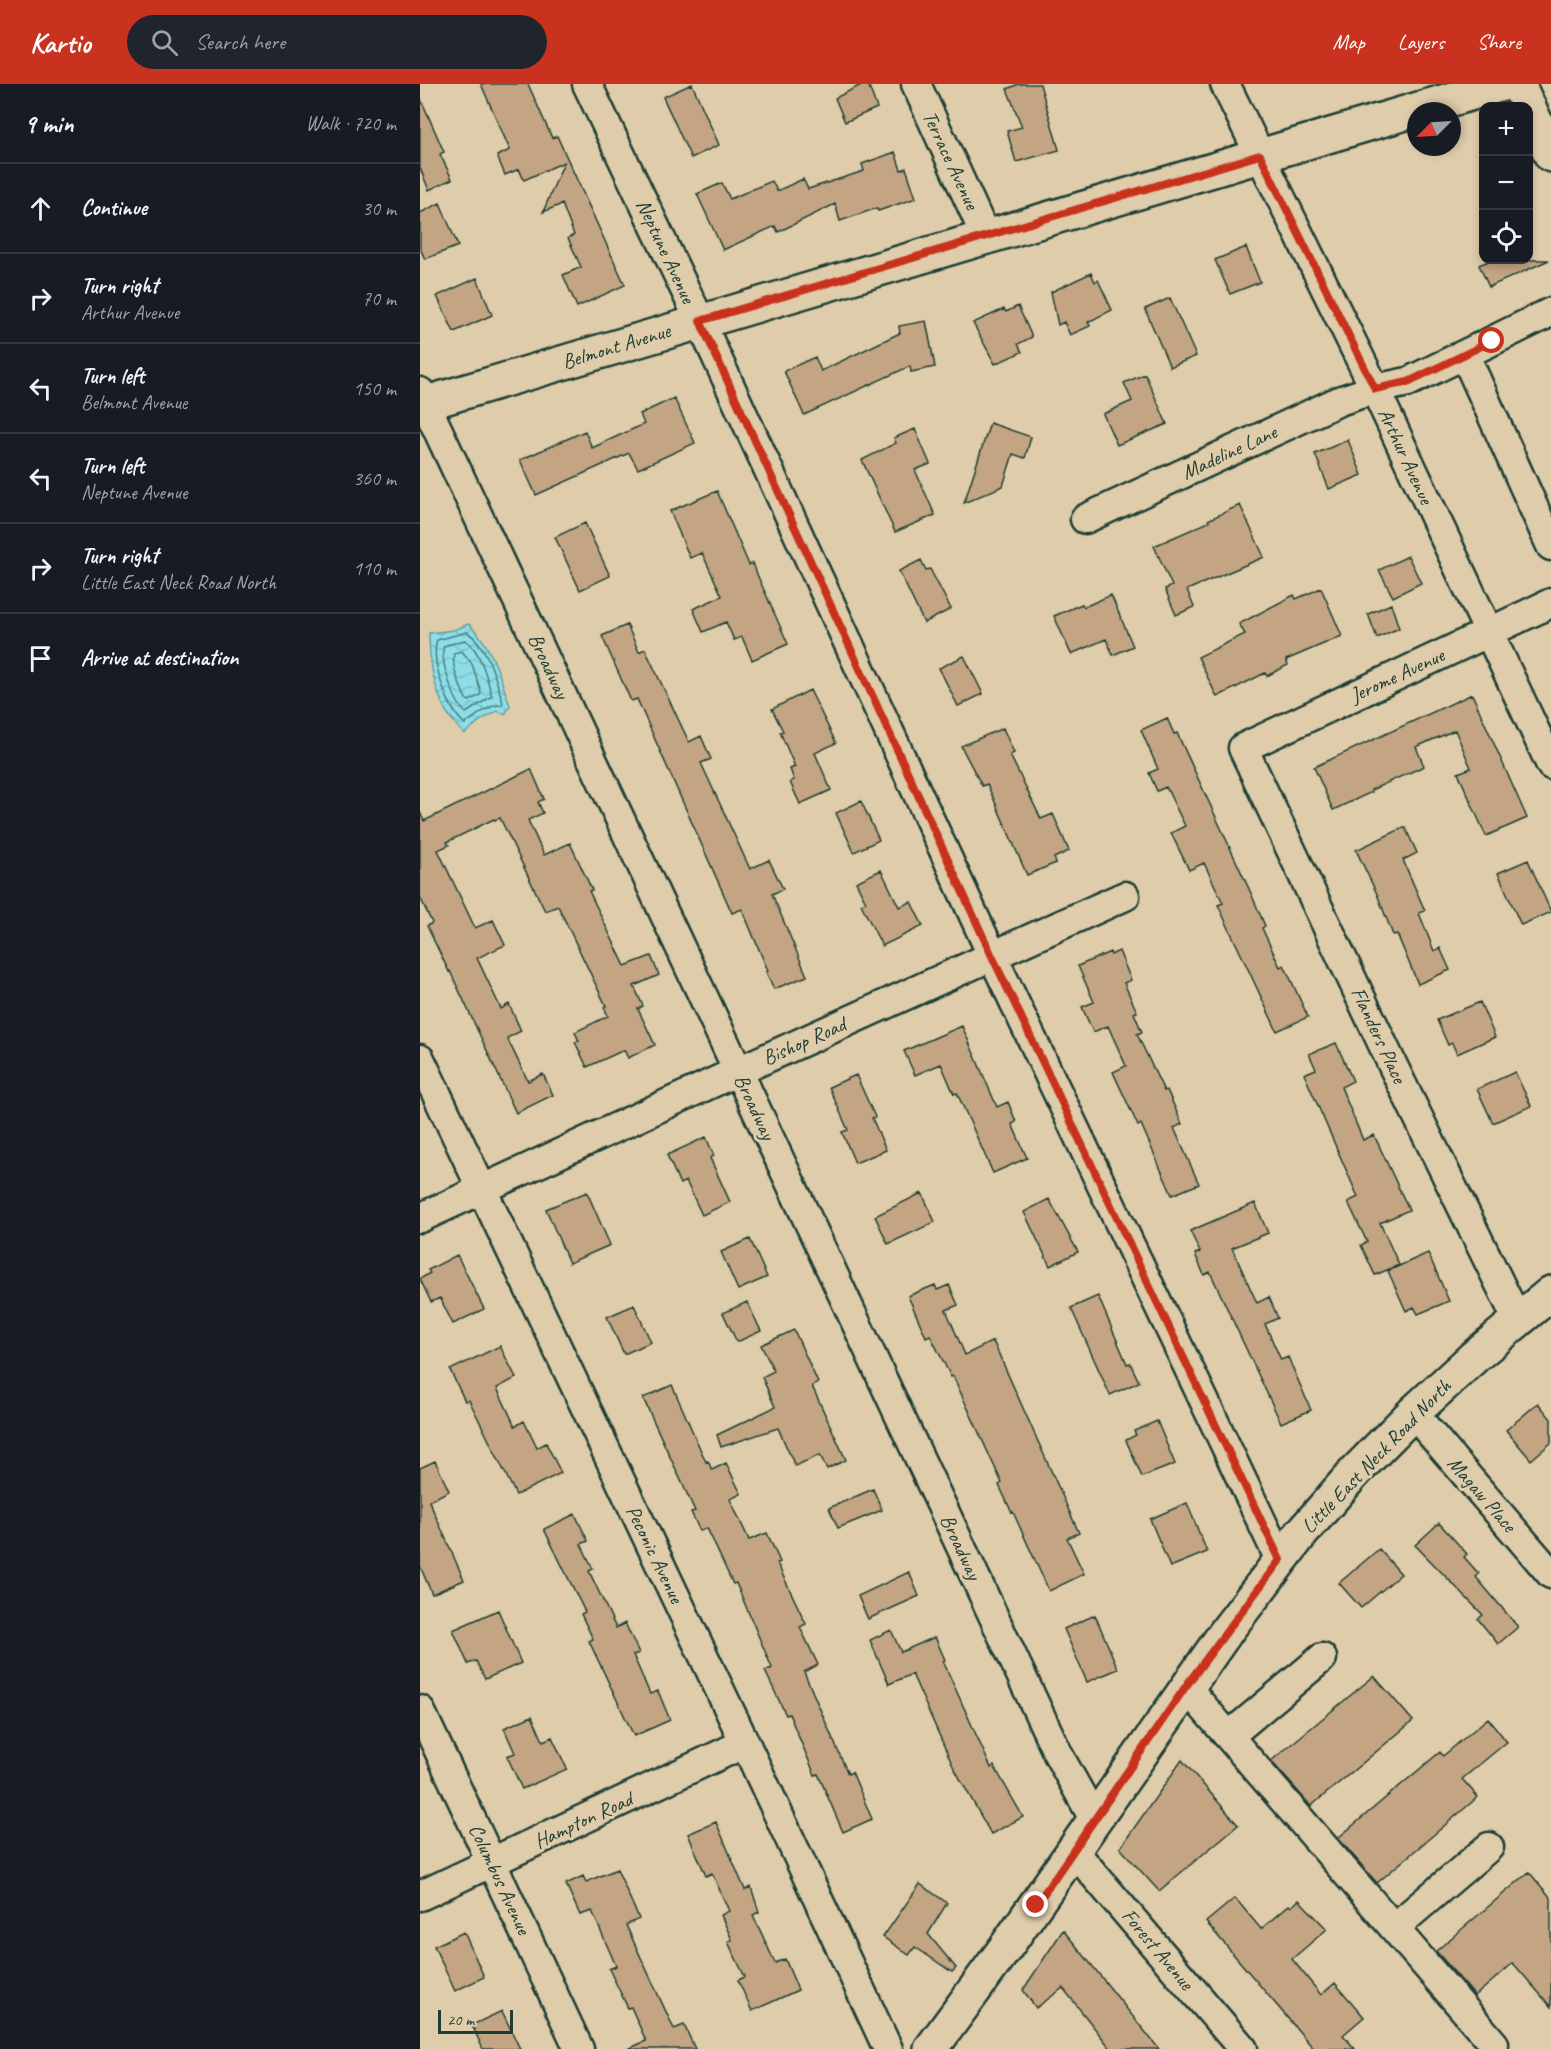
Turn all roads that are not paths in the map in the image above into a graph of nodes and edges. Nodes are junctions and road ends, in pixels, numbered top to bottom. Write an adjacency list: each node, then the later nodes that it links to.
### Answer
1 (587, 84): 10 (street, Neptune Avenue)
2 (916, 84): 8 (street, Terrace Avenue)
3 (1225, 84): 6 (street, Arthur Avenue)
4 (1503, 84): 6 (main road, Belmont Avenue)
5 (1518, 84): 7 (main road)
6 (1260, 155): 8 (main road, Belmont Avenue); 12 (street, Arthur Avenue)
7 (1551, 155)
8 (986, 237): 10 (main road, Belmont Avenue)
9 (1551, 312): 11 (street, Madeline Lane)
10 (700, 321): 13 (main road, Belmont Avenue); 21 (street, Neptune Avenue)
11 (1465, 355): 12 (street, Madeline Lane); 15 (street)
12 (1375, 389): 14 (street, Madeline Lane); 17 (street, Arthur Avenue)
13 (422, 400): 23 (street, Broadway)
14 (1084, 519)
15 (1551, 546)
16 (1551, 603): 17 (street, Jerome Avenue)
17 (1489, 632): 18 (street, Jerome Avenue); 19 (street, Arthur Avenue)
18 (1243, 748): 27 (street, Flanders Place)
19 (1551, 765)
20 (1125, 896): 21 (street, Bishop Road)
21 (992, 956): 23 (street, Bishop Road); 29 (street, Neptune Avenue)
22 (420, 1059): 24 (street, Peconic Avenue)
23 (738, 1071): 24 (street, Bishop Road); 36 (street, Broadway)
24 (481, 1190): 25 (street, Bishop Road); 35 (street, Peconic Avenue)
25 (420, 1218)
26 (1551, 1293): 27 (main road, Little East Neck Road North)
27 (1518, 1321): 28 (main road, Little East Neck Road North)
28 (1413, 1413): 29 (main road, Little East Neck Road North); 30 (street, Magaw Place)
29 (1280, 1560): 32 (main road, Little East Neck Road North)
30 (1551, 1574)
31 (1322, 1658): 34 (street)
32 (1186, 1686): 34 (street); 36 (main road, Little East Neck Road North)
33 (420, 1710): 39 (street, Columbus Avenue)
34 (1229, 1736): 41 (street)
35 (746, 1743): 39 (street, Hampton Road); 44 (street, Peconic Avenue)
36 (1094, 1819): 38 (main road, Little East Neck Road North)
37 (1489, 1847): 41 (street)
38 (1073, 1850): 45 (main road, Little East Neck Road North); 46 (street, Forest Avenue)
39 (492, 1863): 40 (street, Hampton Road); 43 (street, Columbus Avenue)
40 (420, 1896)
41 (1394, 1928): 42 (street)
42 (1494, 2044)
43 (579, 2049)
44 (888, 2049)
45 (931, 2049)
46 (1243, 2049)

